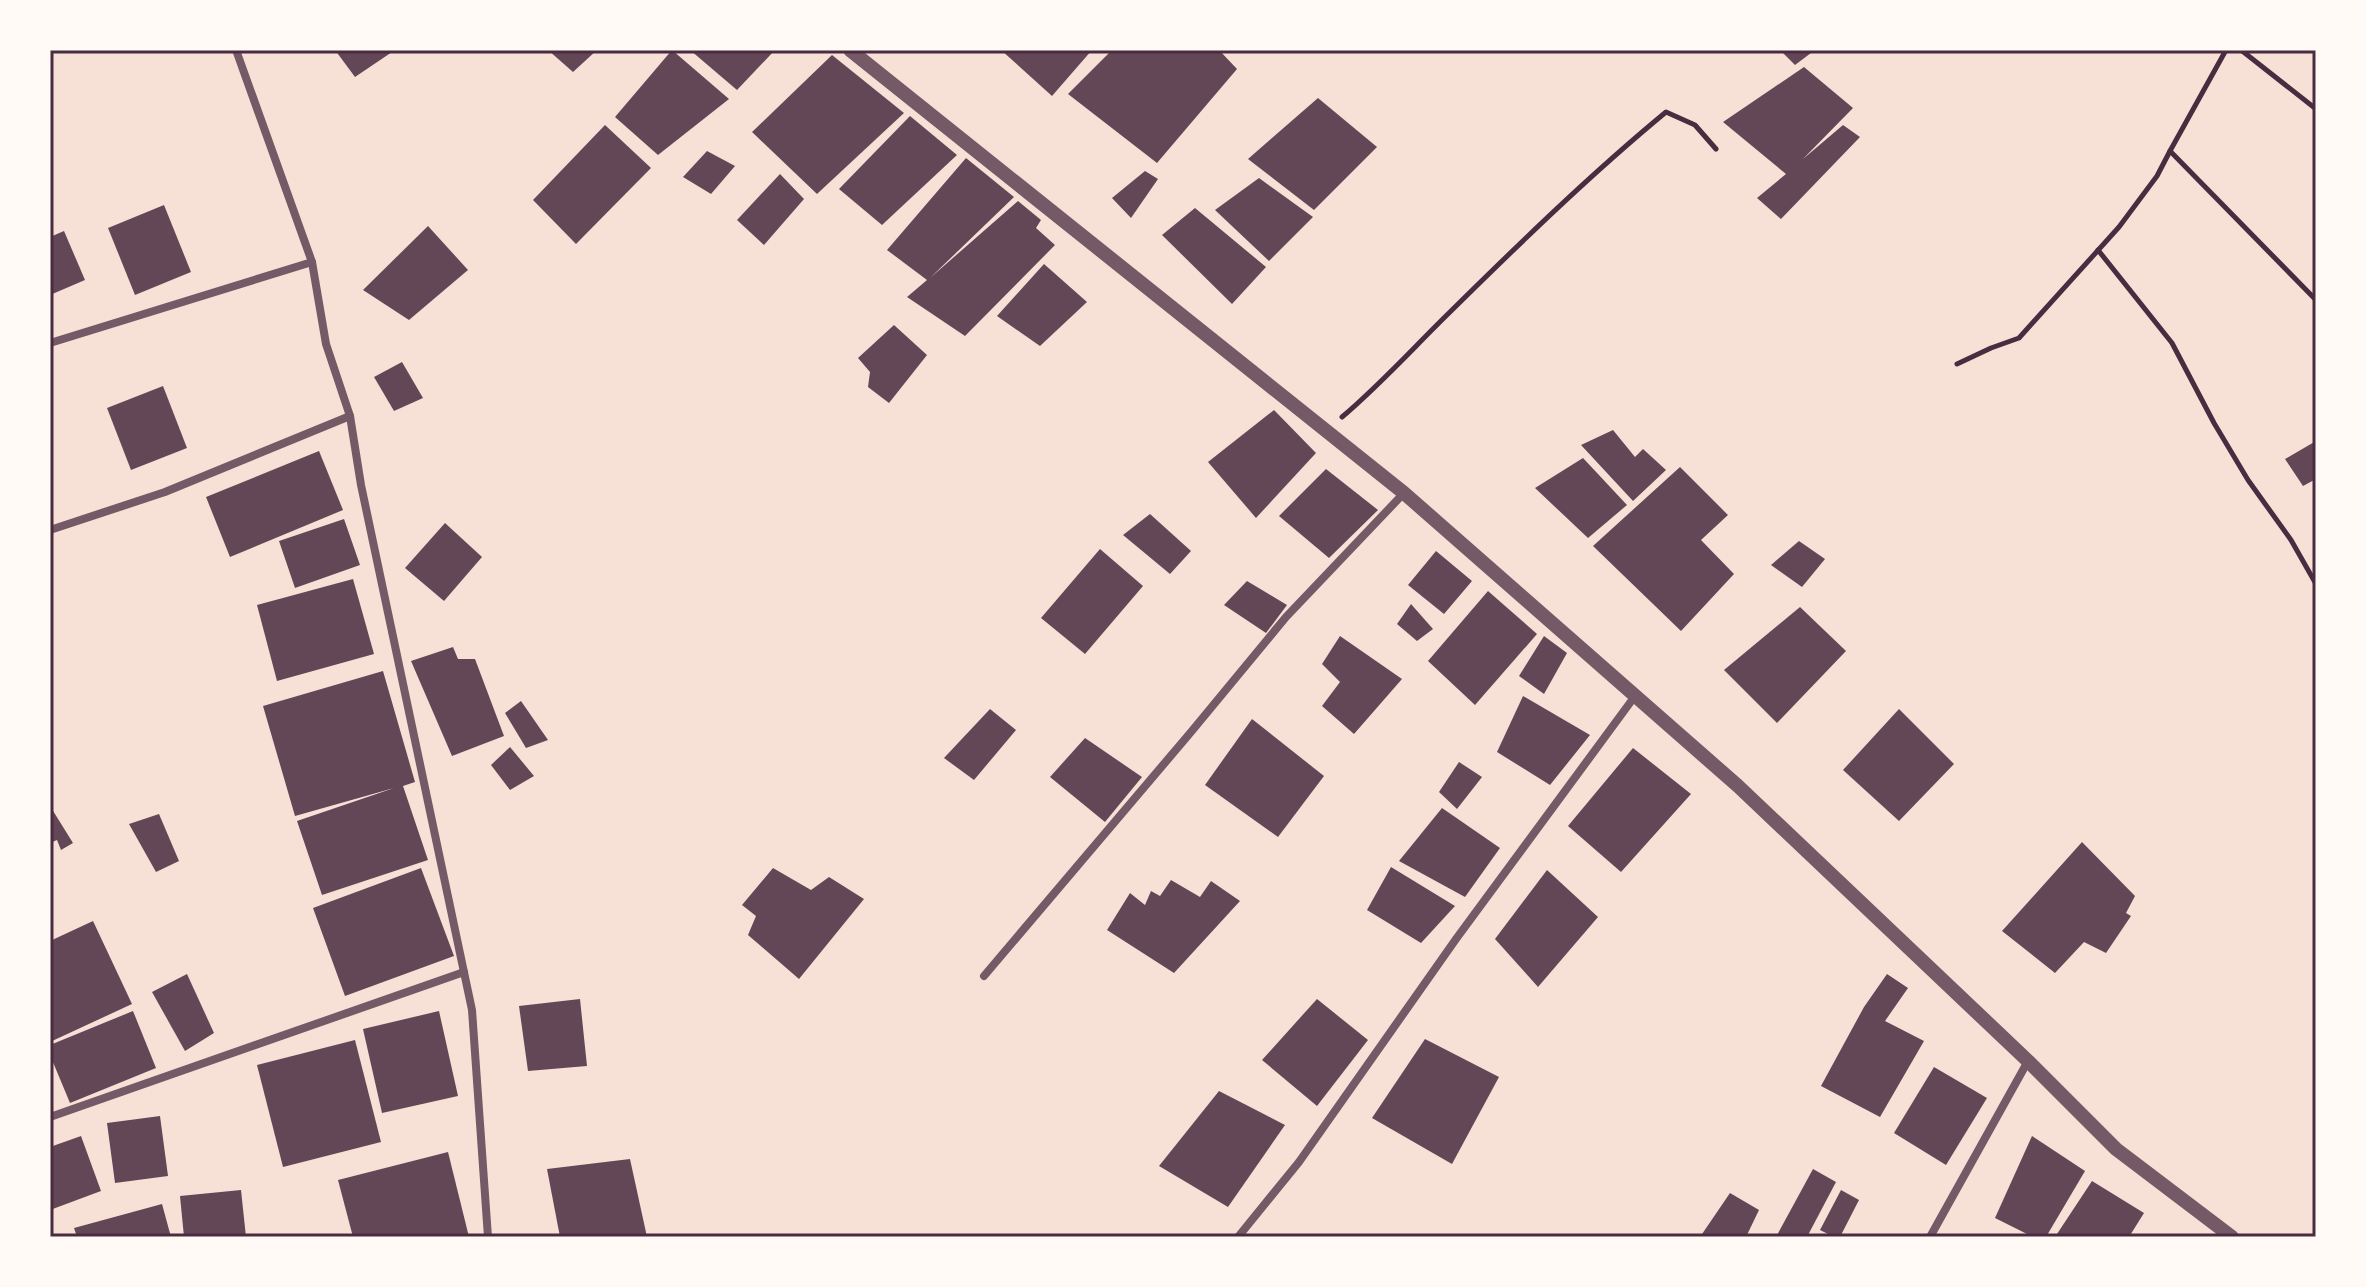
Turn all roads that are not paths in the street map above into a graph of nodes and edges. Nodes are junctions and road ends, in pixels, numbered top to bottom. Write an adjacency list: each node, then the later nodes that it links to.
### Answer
1 (236, 50): 3 (street)
2 (850, 50): 6 (street)
3 (312, 262): 4 (street); 5 (street)
4 (50, 343)
5 (350, 416): 7 (street); 9 (street)
6 (1404, 493): 8 (street); 10 (street)
7 (50, 530)
8 (1635, 696): 11 (street); 14 (street)
9 (464, 972): 12 (street); 13 (street)
10 (984, 976)
11 (2028, 1061): 15 (street); 16 (street)
12 (50, 1117)
13 (488, 1237)
14 (1238, 1237)
15 (1930, 1237)
16 (2232, 1237)

